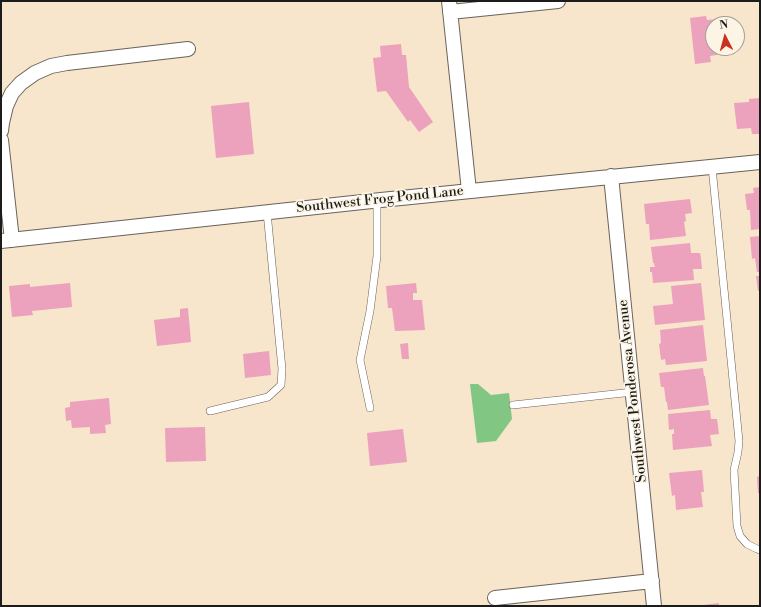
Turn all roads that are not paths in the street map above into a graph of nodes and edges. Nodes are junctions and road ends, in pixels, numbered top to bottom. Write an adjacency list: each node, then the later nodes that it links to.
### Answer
1 (558, 1): 2 (street)
2 (450, 7): 9 (street)
3 (188, 49): 4 (street)
4 (1, 131)
5 (1, 140): 12 (street)
6 (760, 162): 7 (street, Southwest Frog Pond Lane)
7 (712, 166): 8 (street, Southwest Frog Pond Lane); 17 (lane)
8 (611, 176): 9 (street, Southwest Frog Pond Lane); 13 (street, Southwest Ponderosa Avenue)
9 (469, 191): 10 (street, Southwest Frog Pond Lane)
10 (377, 200): 11 (street, Southwest Frog Pond Lane); 15 (lane)
11 (267, 212): 12 (street, Southwest Frog Pond Lane); 16 (lane)
12 (6, 240)
13 (633, 392): 14 (lane); 18 (street, Southwest Ponderosa Avenue)
14 (513, 405)
15 (370, 408)
16 (210, 411)
17 (760, 550)
18 (652, 581): 19 (street); 20 (street, Southwest Ponderosa Avenue)
19 (495, 598)
20 (654, 606)

